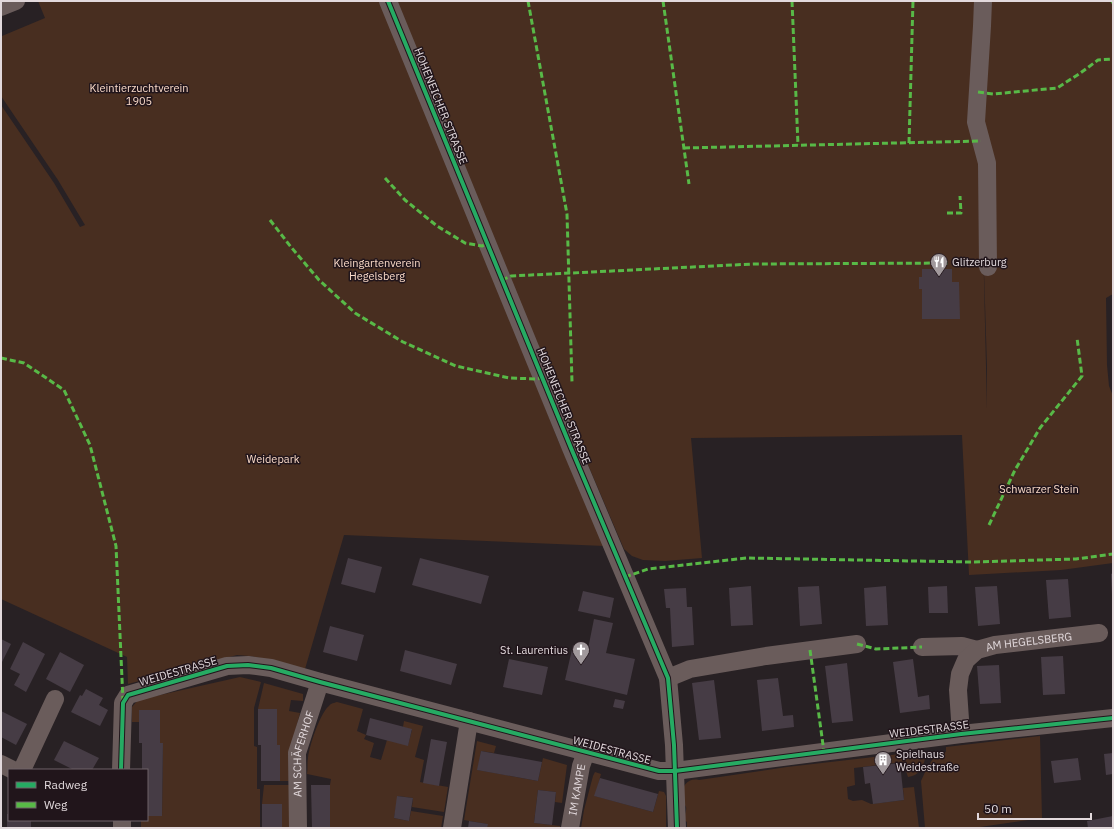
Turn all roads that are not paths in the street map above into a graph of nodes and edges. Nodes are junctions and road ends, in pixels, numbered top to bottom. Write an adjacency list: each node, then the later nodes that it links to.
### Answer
1 (16, 1): 4 (street)
2 (388, 1): 10 (street, HOHENEICHER STRASSE)
3 (983, 1): 5 (street)
4 (1, 7)
5 (988, 267)
6 (1099, 634): 9 (street, AM HEGELSBERG)
7 (857, 644): 10 (street)
8 (922, 647): 9 (street)
9 (977, 650): 15 (street, AM HEGELSBERG)
10 (668, 678): 21 (street, HOHENEICHER STRASSE)
11 (320, 682): 14 (street, WEIDESTRASSE); 20 (street, WEIDESTRASSE); 22 (street, AM SCHÄFERHOF)
12 (55, 699): 19 (street)
13 (1113, 718): 15 (street, WEIDESTRASSE)
14 (469, 721): 16 (street, WEIDESTRASSE); 23 (street)
15 (961, 734): 21 (street, WEIDESTRASSE)
16 (586, 752): 21 (street, WEIDESTRASSE); 24 (street, IM KAMPE)
17 (1, 764): 18 (street)
18 (11, 769)
19 (22, 769)
20 (121, 769)
21 (675, 771): 25 (street, HOHENEICHER STRASSE)
22 (298, 828)
23 (452, 828)
24 (570, 828)
25 (677, 828)

